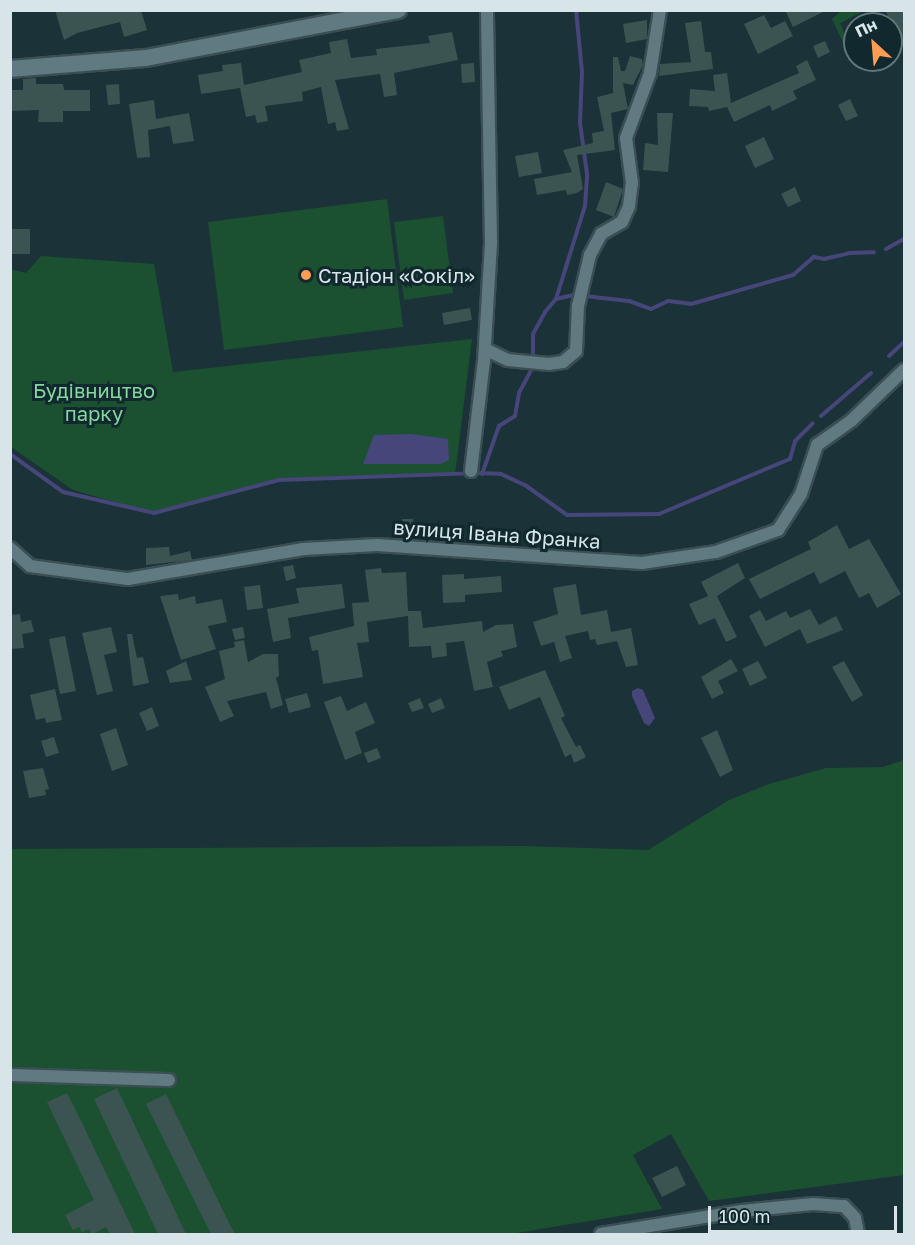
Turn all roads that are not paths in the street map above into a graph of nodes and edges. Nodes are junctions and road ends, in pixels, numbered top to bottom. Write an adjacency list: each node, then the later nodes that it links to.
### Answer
1 (398, 10): 4 (street)
2 (487, 10): 5 (street)
3 (660, 10): 5 (street)
4 (10, 69)
5 (485, 350): 7 (street)
6 (904, 370): 8 (street, вулиця Івана Франка)
7 (471, 471)
8 (10, 548)
9 (10, 1075): 10 (street)
10 (169, 1080)
11 (601, 1234): 12 (street)
12 (858, 1234)

